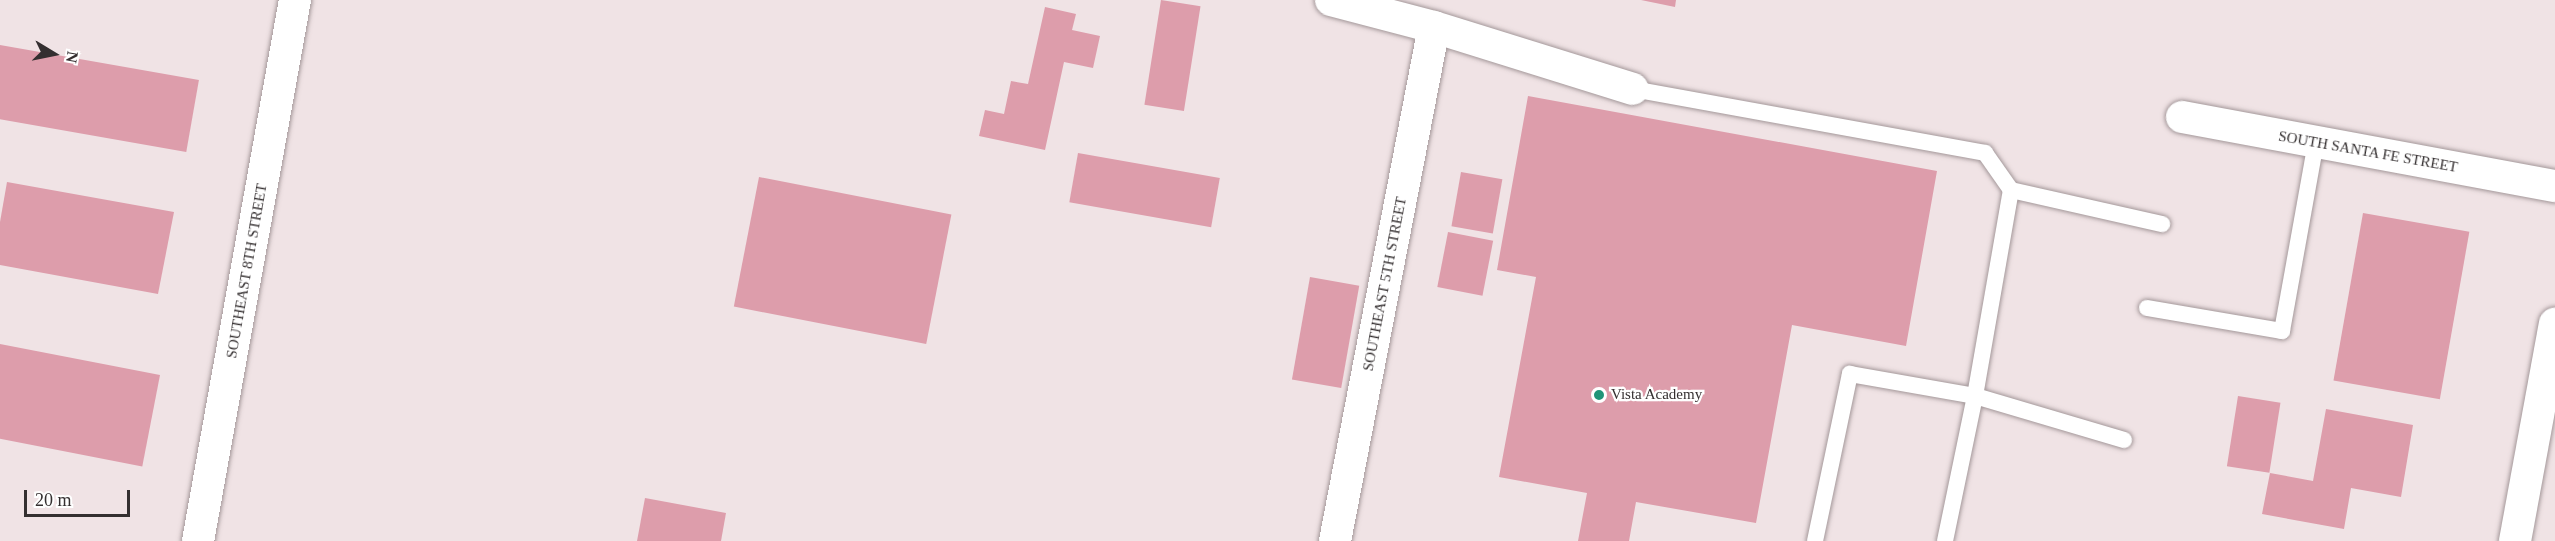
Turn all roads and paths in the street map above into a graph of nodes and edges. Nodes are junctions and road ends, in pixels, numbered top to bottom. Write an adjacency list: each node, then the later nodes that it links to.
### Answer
1 (295, 0): 14 (street, SOUTHEAST 8TH STREET)
2 (1331, 0): 3 (street)
3 (1434, 27): 4 (street); 15 (street, SOUTHEAST 5TH STREET)
4 (1633, 89): 8 (lane)
5 (2182, 117): 6 (street, SOUTH SANTA FE STREET)
6 (2316, 142): 7 (street, SOUTH SANTA FE STREET); 10 (lane)
7 (2555, 186)
8 (2012, 190): 9 (lane); 12 (lane)
9 (2162, 224)
10 (2147, 308)
11 (2555, 324): 18 (street)
12 (1975, 396): 13 (lane); 16 (lane); 17 (lane)
13 (2124, 440)
14 (198, 541)
15 (1335, 541)
16 (1815, 541)
17 (1945, 541)
18 (2515, 541)

